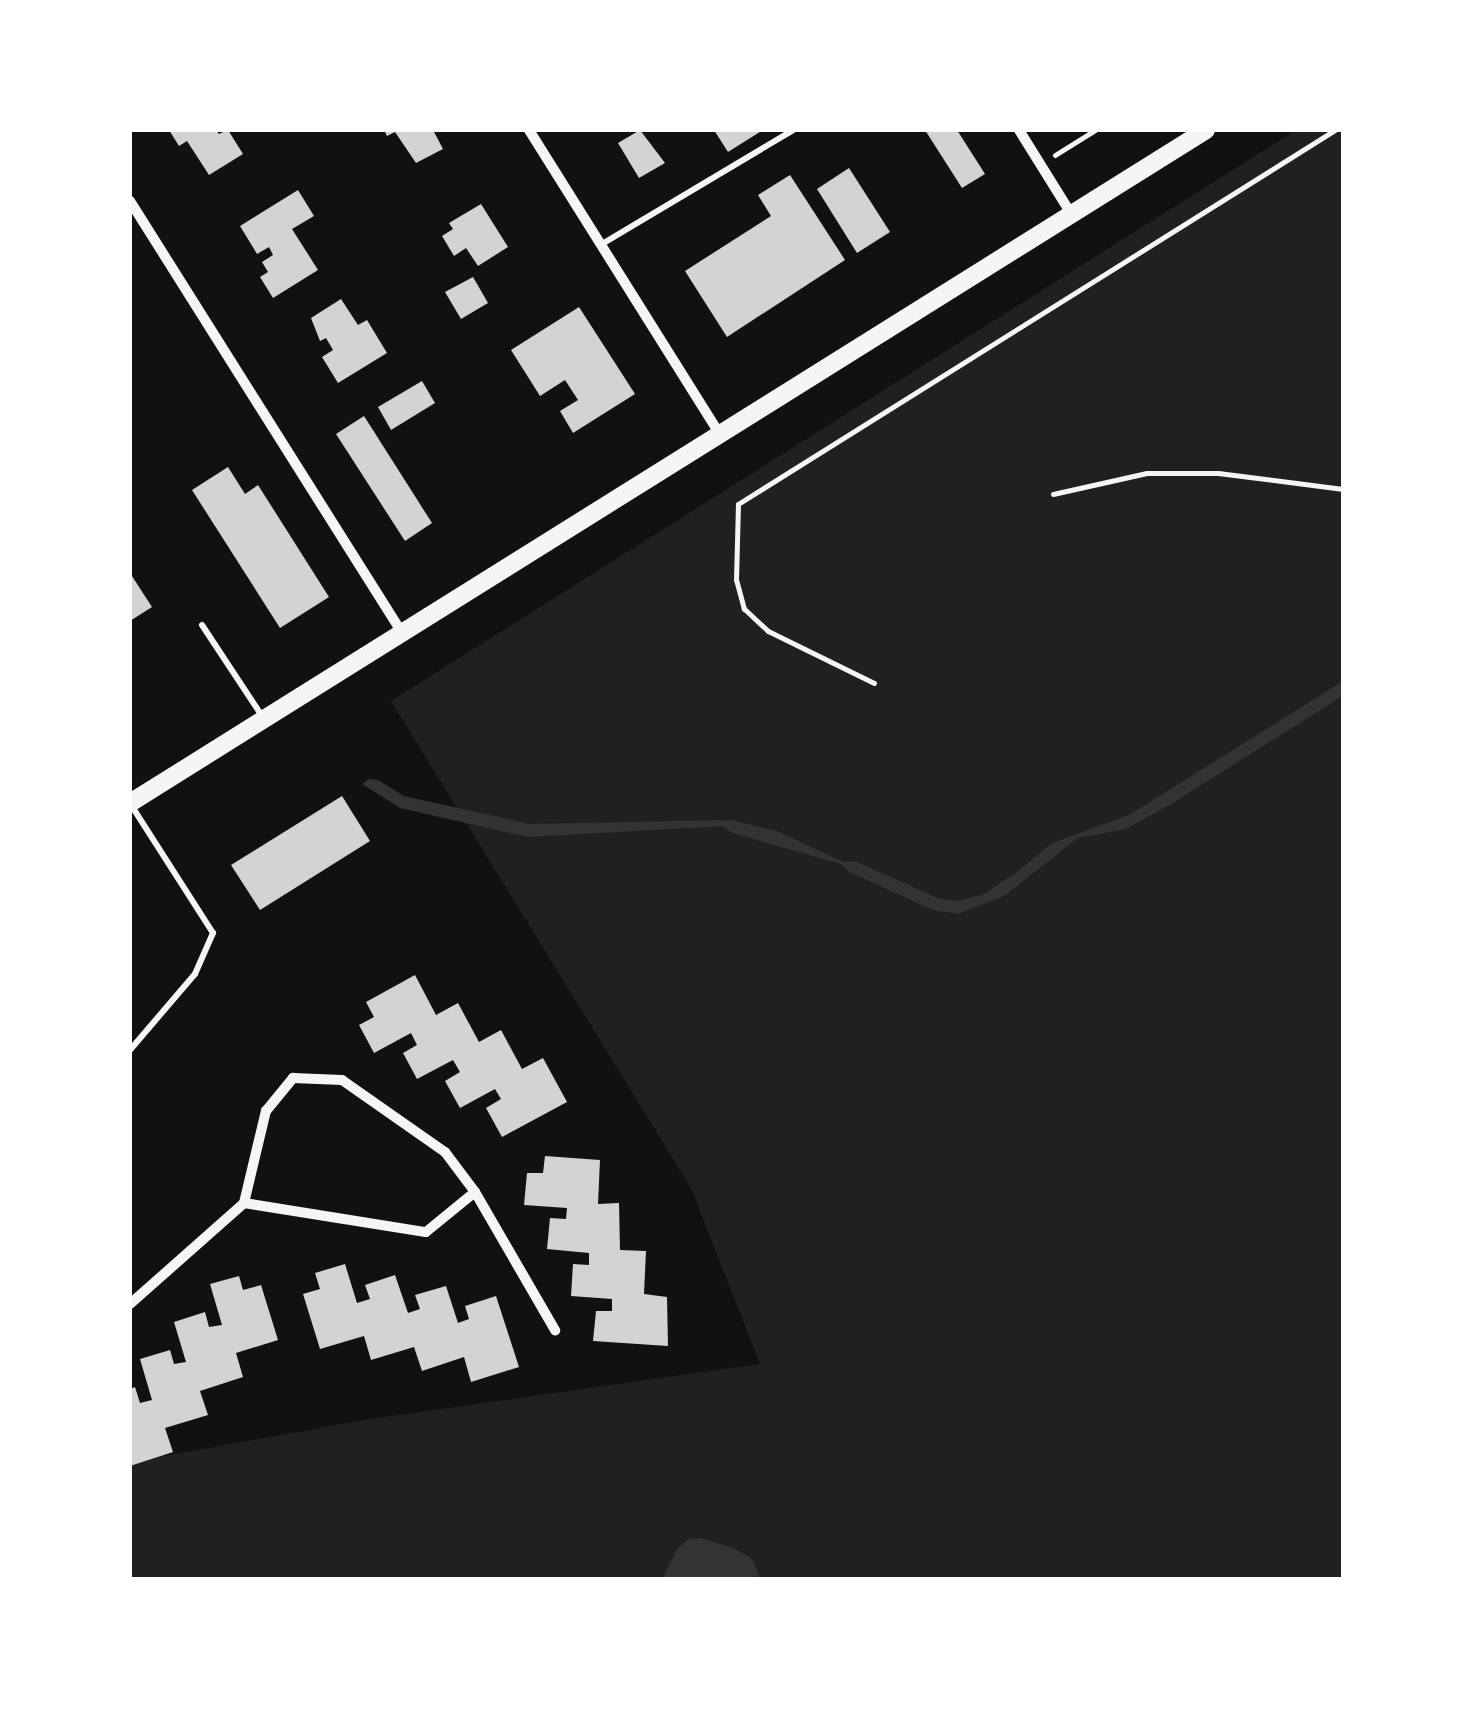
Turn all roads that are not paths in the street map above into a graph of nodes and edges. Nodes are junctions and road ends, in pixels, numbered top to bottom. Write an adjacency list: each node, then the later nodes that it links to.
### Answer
1 (529, 130): 9 (street)
2 (792, 130): 9 (lane)
3 (1020, 130): 6 (street)
4 (1206, 130): 6 (main road)
5 (130, 201): 7 (street)
6 (1073, 216): 10 (main road)
7 (143, 224): 8 (street); 12 (street)
8 (130, 232)
9 (602, 244): 10 (street)
10 (722, 437): 12 (main road)
11 (202, 625): 13 (lane)
12 (404, 636): 13 (main road)
13 (264, 721): 14 (main road)
14 (130, 803): 15 (lane)
15 (130, 1050)
16 (474, 1192): 17 (street); 17 (street); 19 (street)
17 (244, 1203): 18 (street)
18 (130, 1304)
19 (556, 1330)

